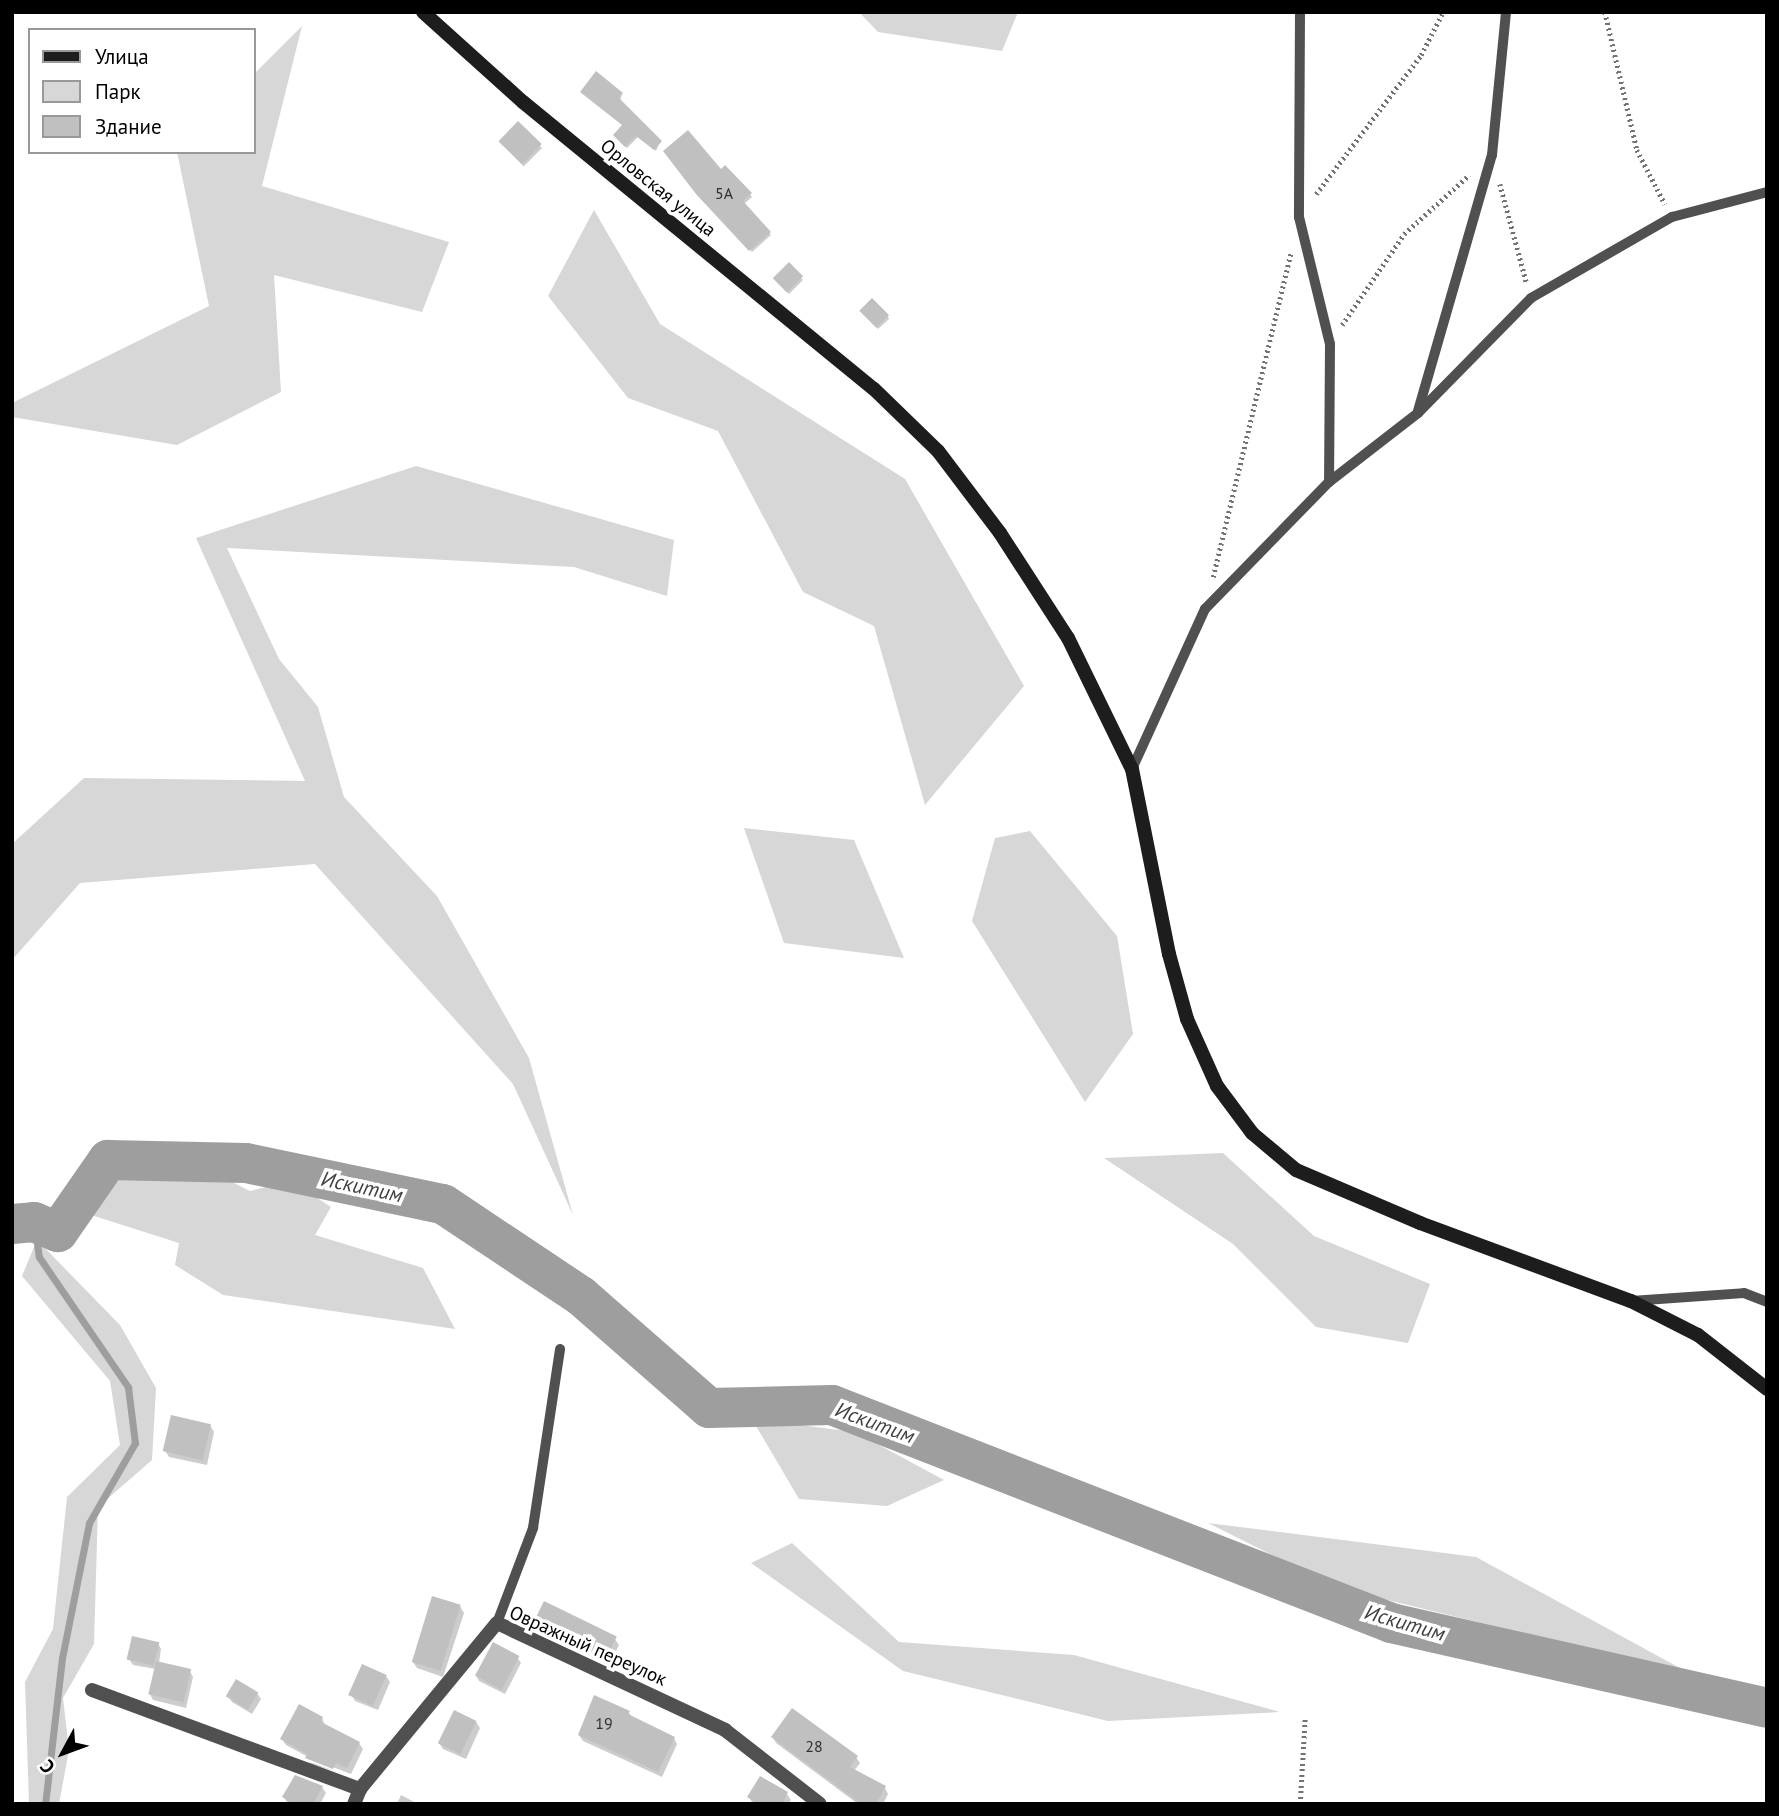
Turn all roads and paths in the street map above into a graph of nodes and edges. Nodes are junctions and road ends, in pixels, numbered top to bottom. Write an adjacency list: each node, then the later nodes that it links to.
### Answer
1 (423, 12): 15 (main road, Орловская улица)
2 (1300, 12): 8 (lane)
3 (1443, 12): 8 (path)
4 (1506, 12): 6 (lane)
5 (1605, 12): 9 (path)
6 (1492, 155): 10 (path); 11 (path); 12 (lane)
7 (1767, 192): 9 (lane)
8 (1299, 217): 11 (lane); 14 (path)
9 (1672, 217): 10 (lane)
10 (1531, 298): 12 (lane)
11 (1330, 344): 13 (lane)
12 (1418, 413): 13 (lane)
13 (1329, 482): 14 (lane)
14 (1205, 609): 15 (lane)
15 (1132, 769): 16 (main road, Орловская улица)
16 (1631, 1301): 17 (lane); 19 (main road, Орловская улица)
17 (1767, 1302)
18 (560, 1349): 20 (lane)
19 (1767, 1389)
20 (497, 1623): 23 (street, Овражный переулок); 25 (street, Овражный переулок)
21 (92, 1690): 23 (street)
22 (1305, 1717): 26 (path)
23 (360, 1789): 24 (street, Овражный переулок)
24 (354, 1804)
25 (820, 1804)
26 (1300, 1804)

